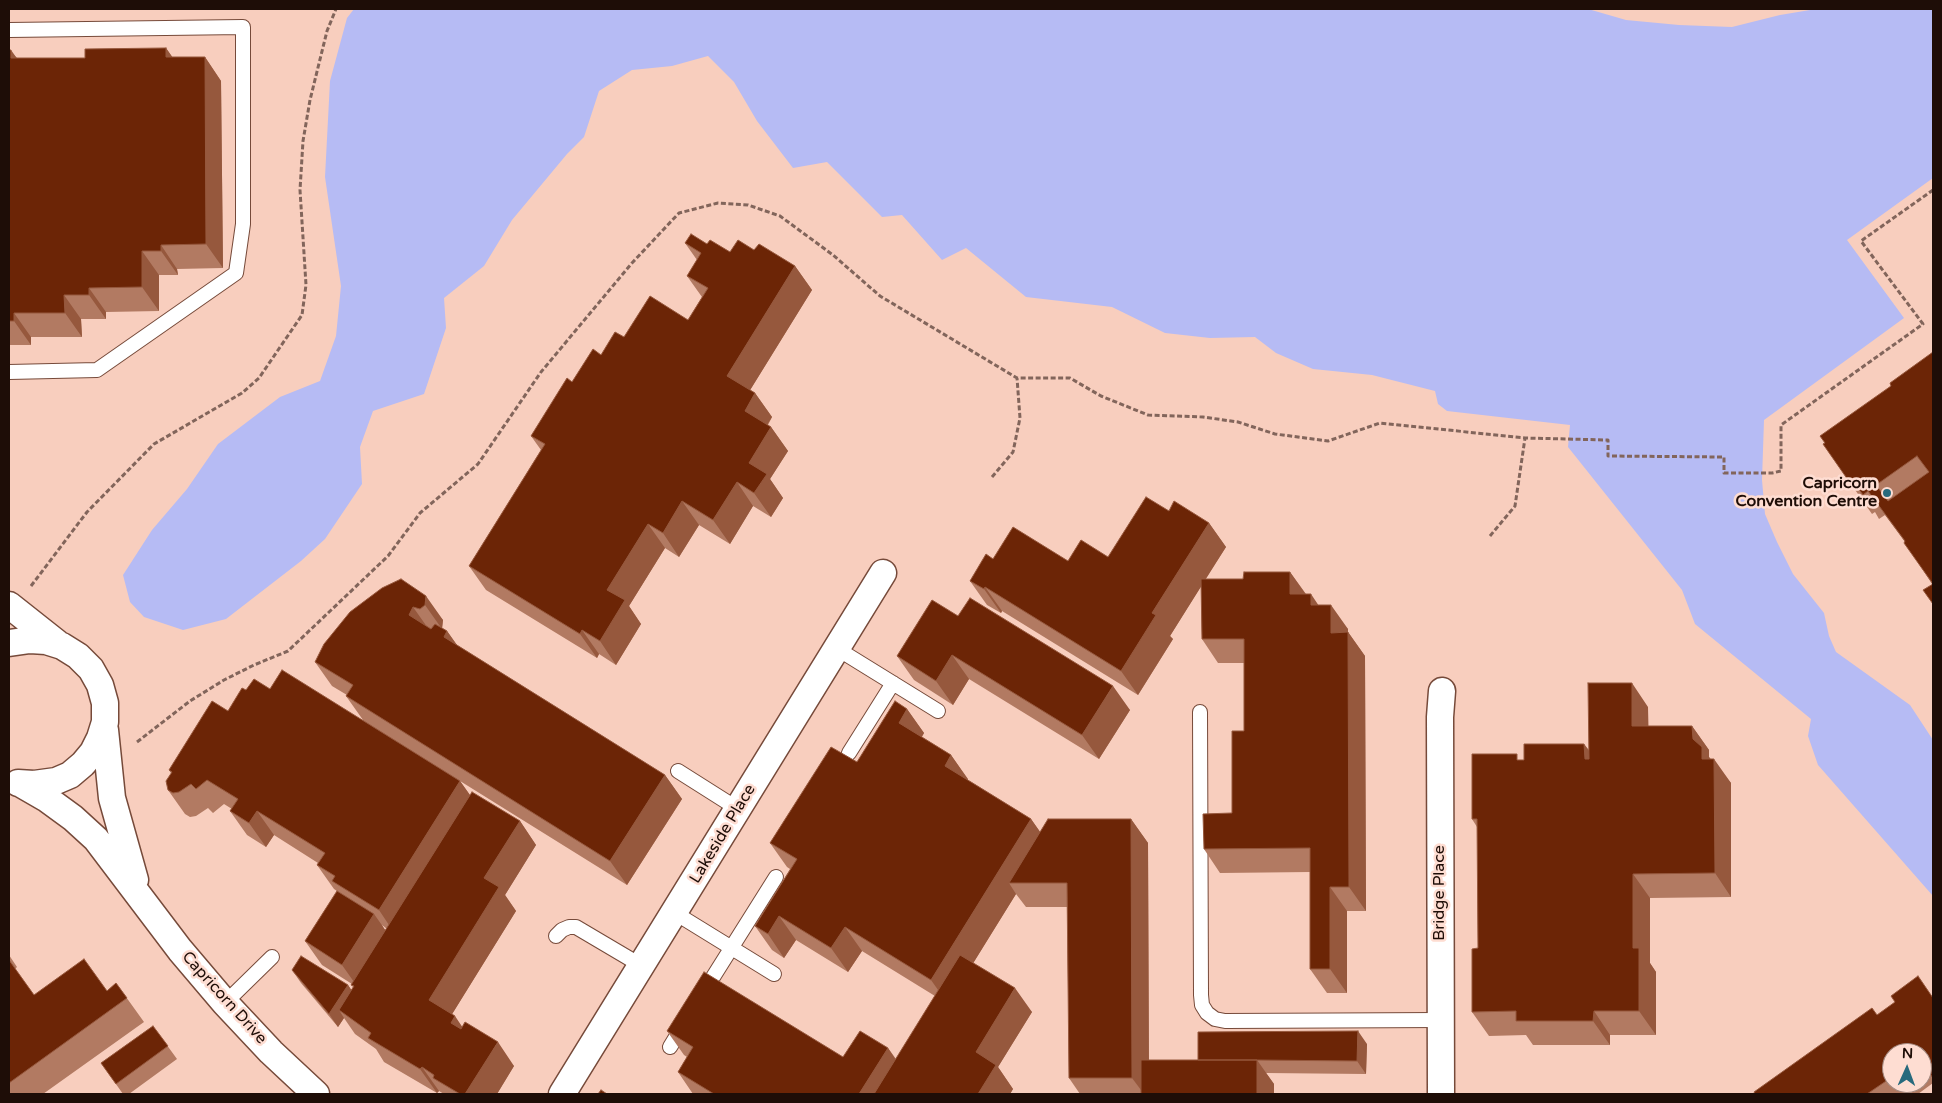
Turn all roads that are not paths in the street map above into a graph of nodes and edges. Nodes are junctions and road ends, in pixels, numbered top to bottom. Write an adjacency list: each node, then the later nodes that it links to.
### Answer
1 (9, 30): 2 (lane)
2 (9, 372)
3 (884, 573): 7 (street, Lakeside Place)
4 (11, 607): 6 (street)
5 (9, 644): 6 (street)
6 (62, 646): 12 (street, Capricorn Drive)
7 (836, 648): 8 (lane); 16 (street, Lakeside Place)
8 (893, 683): 10 (lane); 13 (lane)
9 (1442, 691): 26 (street, Bridge Place)
10 (938, 711)
11 (1200, 712): 26 (lane)
12 (105, 722): 15 (street); 18 (street, Capricorn Drive)
13 (849, 753)
14 (678, 771): 16 (lane)
15 (15, 782): 18 (street, Capricorn Drive)
16 (738, 809): 19 (street, Lakeside Place)
17 (776, 877): 21 (lane)
18 (139, 895): 25 (street, Capricorn Drive)
19 (675, 913): 21 (lane); 23 (street, Lakeside Place)
20 (556, 936): 23 (lane)
21 (732, 948): 24 (lane); 27 (lane)
22 (272, 957): 25 (lane)
23 (642, 966): 29 (street, Lakeside Place)
24 (774, 974)
25 (225, 1003): 28 (street, Capricorn Drive)
26 (1441, 1020): 30 (street, Bridge Place)
27 (670, 1047)
28 (316, 1094)
29 (562, 1094)
30 (1441, 1094)

